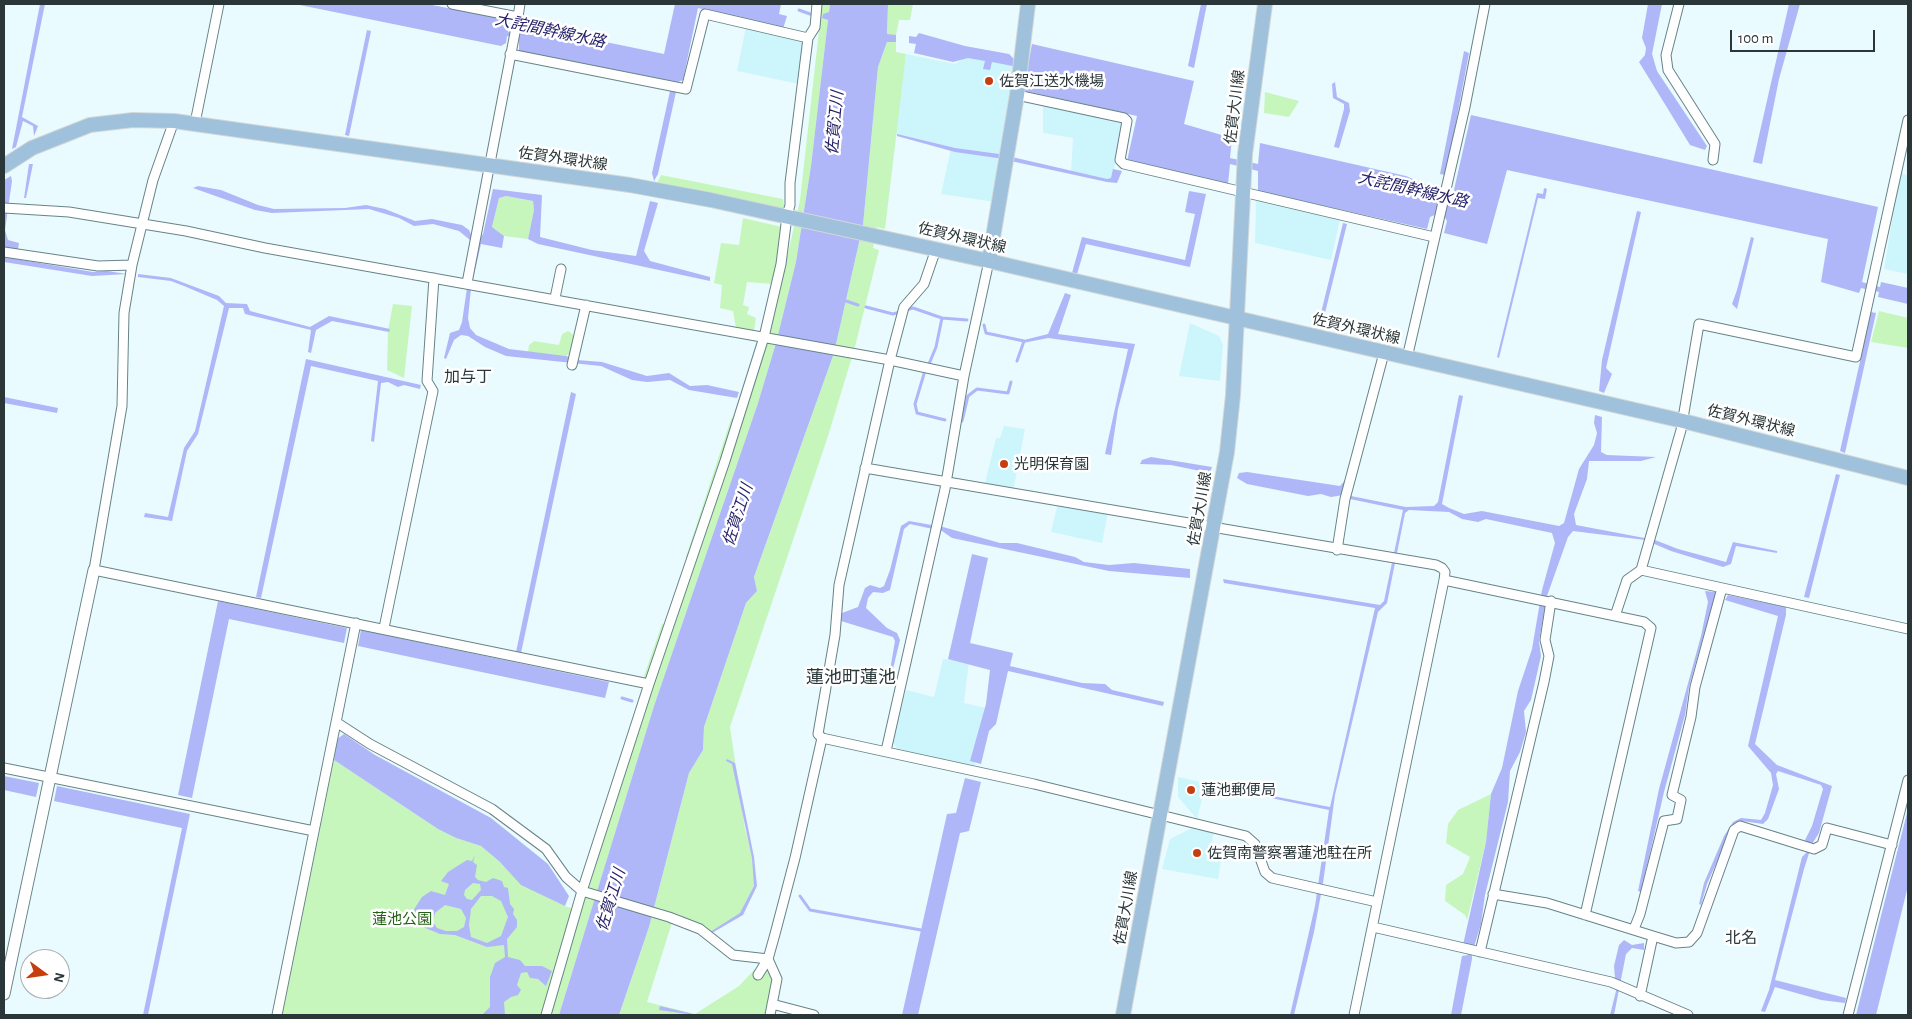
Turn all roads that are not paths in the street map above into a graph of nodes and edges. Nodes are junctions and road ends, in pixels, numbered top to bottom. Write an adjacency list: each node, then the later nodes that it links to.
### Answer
1 (219, 4): 15 (street)
2 (452, 4): 9 (street)
3 (520, 4): 9 (street)
4 (817, 4): 10 (street)
5 (1028, 4): 12 (main road)
6 (1265, 4): 19 (main road, 佐賀大川線)
7 (1485, 4): 23 (street)
8 (1678, 4): 16 (street)
9 (518, 17): 11 (street)
10 (808, 38): 11 (street); 21 (street)
11 (510, 54): 18 (street)
12 (1017, 95): 19 (street); 26 (main road)
13 (1908, 120): 40 (street)
14 (174, 121): 15 (main road, 佐賀外環状線); 17 (main road, 佐賀外環状線); 22 (street)
15 (195, 123): 18 (main road, 佐賀外環状線)
16 (1713, 160)
17 (4, 166)
18 (490, 166): 21 (main road, 佐賀外環状線); 30 (street)
19 (1243, 193): 23 (street); 33 (main road, 佐賀大川線)
20 (7, 208): 22 (street)
21 (791, 217): 24 (main road, 佐賀外環状線); 34 (street)
22 (143, 224): 27 (street); 29 (street)
23 (1434, 238): 36 (street)
24 (936, 249): 26 (main road, 佐賀外環状線); 37 (street)
25 (4, 252): 27 (street)
26 (989, 261): 33 (main road, 佐賀外環状線); 39 (street)
27 (132, 265): 46 (street)
28 (561, 270): 31 (street)
29 (434, 278): 30 (street); 53 (street)
30 (470, 284): 31 (street)
31 (555, 298): 32 (street)
32 (586, 305): 34 (street); 38 (street)
33 (1238, 319): 35 (main road, 佐賀外環状線); 44 (main road, 佐賀大川線)
34 (766, 337): 37 (street); 55 (street)
35 (1384, 353): 36 (main road, 佐賀外環状線); 45 (street)
36 (1407, 358): 40 (main road, 佐賀外環状線)
37 (890, 360): 39 (street); 41 (street)
38 (574, 361)
39 (964, 376): 43 (street)
40 (1683, 420): 42 (main road, 佐賀外環状線); 47 (street)
41 (866, 468): 43 (street); 57 (street)
42 (1908, 478)
43 (944, 482): 44 (street); 58 (street)
44 (1213, 528): 45 (street); 62 (main road, 佐賀大川線)
45 (1337, 550): 48 (street)
46 (94, 570): 52 (street); 60 (street)
47 (1640, 570): 49 (street); 51 (street)
48 (1444, 580): 50 (street); 67 (street)
49 (1722, 588): 54 (street); 70 (street)
50 (1546, 600): 51 (street); 66 (street)
51 (1615, 616): 68 (street)
52 (356, 623): 53 (street); 56 (street)
53 (384, 628): 55 (street)
54 (1908, 629)
55 (648, 684): 65 (street)
56 (336, 722): 63 (street); 65 (street)
57 (822, 738): 58 (street); 73 (street)
58 (886, 750): 62 (street)
59 (4, 768): 60 (street)
60 (49, 777): 63 (street); 75 (street)
61 (1908, 780): 64 (street)
62 (1159, 815): 67 (street); 82 (main road, 佐賀大川線)
63 (314, 831): 78 (street)
64 (1892, 845): 71 (street); 85 (street)
65 (585, 892): 73 (street); 79 (street)
66 (1493, 894): 68 (street); 72 (street)
67 (1377, 902): 69 (street)
68 (1586, 915): 70 (street)
69 (1373, 927): 72 (street); 83 (street)
70 (1634, 929): 71 (street)
71 (1653, 936): 76 (street)
72 (1474, 950): 76 (street)
73 (768, 959): 74 (street); 77 (street)
74 (758, 975)
75 (4, 994)
76 (1640, 996): 84 (street)
77 (772, 1004): 80 (street); 81 (street)
78 (277, 1015)
79 (546, 1015)
80 (770, 1015)
81 (814, 1015)
82 (1123, 1015)
83 (1354, 1015)
84 (1688, 1015)
85 (1848, 1015)

